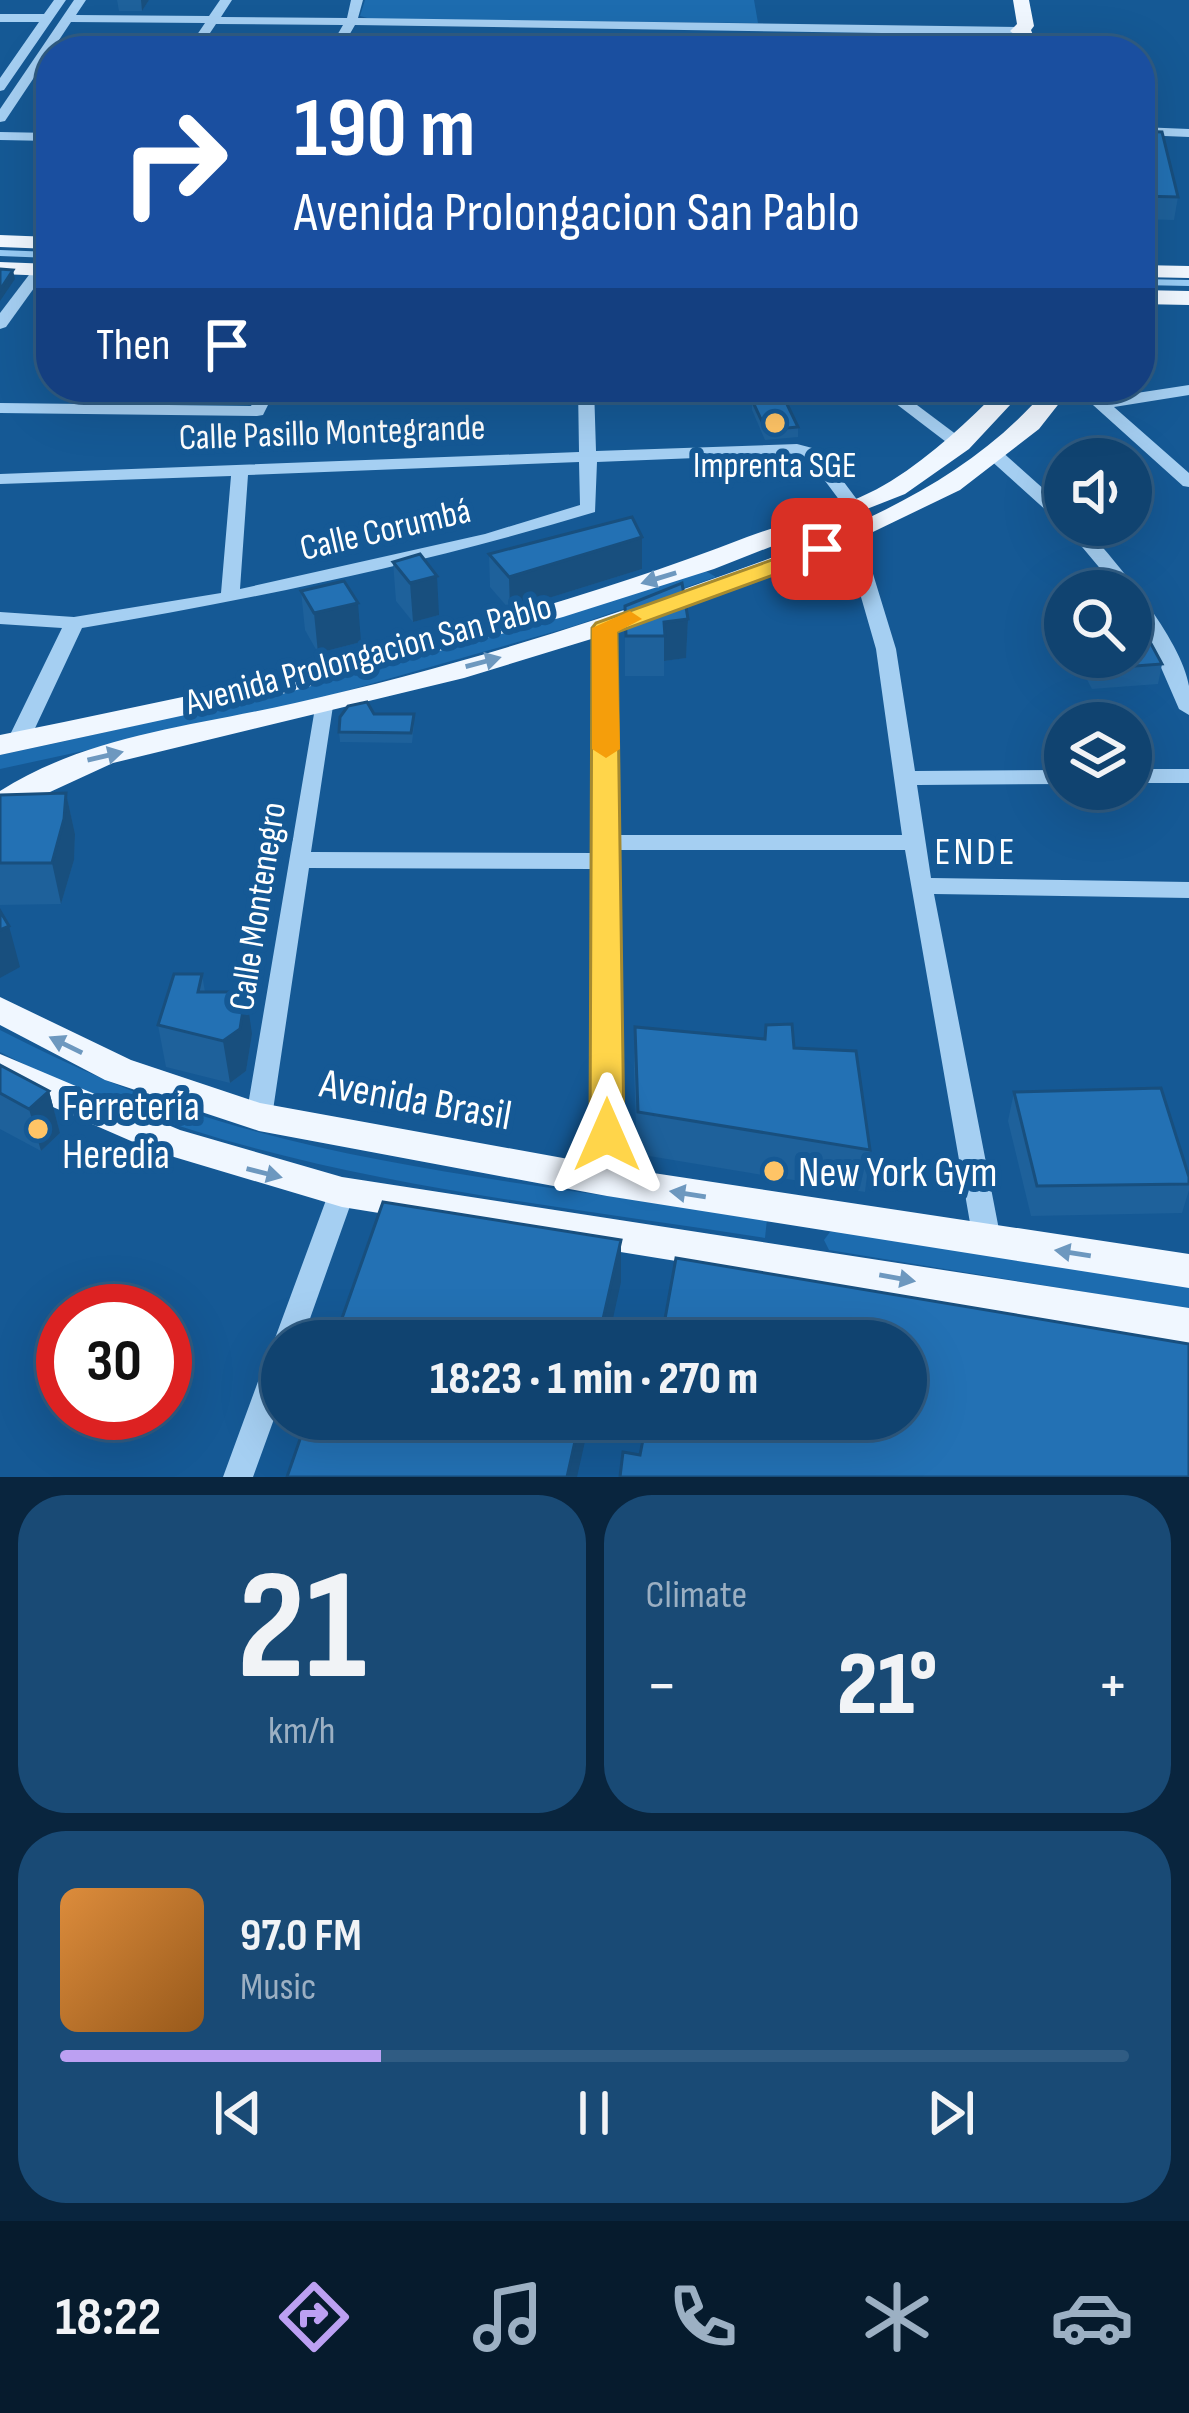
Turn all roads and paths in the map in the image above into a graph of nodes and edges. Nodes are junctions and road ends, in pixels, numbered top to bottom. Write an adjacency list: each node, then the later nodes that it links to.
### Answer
1 (60, 0): 7 (street)
2 (80, 0): 8 (street)
3 (226, 0): 9 (street)
4 (357, 0): 10 (street)
5 (1021, 0): 11 (main road); 17 (main road)
6 (0, 18): 7 (street)
7 (47, 18): 12 (street)
8 (69, 18): 9 (street); 13 (street)
9 (216, 19): 10 (street); 14 (street)
10 (352, 20): 11 (street); 15 (street)
11 (1018, 31): 16 (main road)
12 (36, 34): 13 (street); 19 (street)
13 (57, 34)
14 (203, 36)
15 (343, 36)
16 (1027, 36)
17 (1034, 36)
18 (36, 65): 21 (street)
19 (5, 71): 20 (street)
20 (0, 87)
21 (0, 118)
22 (1155, 132): 23 (street)
23 (1189, 133)
24 (0, 136): 25 (street)
25 (36, 137)
26 (0, 241): 27 (main road)
27 (36, 242)
28 (0, 268): 29 (main road)
29 (36, 270)
30 (1155, 271): 31 (main road)
31 (1189, 272)
32 (36, 281): 35 (street)
33 (1155, 298): 34 (main road)
34 (1189, 298)
35 (0, 324)
36 (1189, 390): 37 (street)
37 (1155, 395)
38 (261, 402): 45 (street)
39 (586, 402): 47 (street, Calle Corumbá)
40 (903, 402): 46 (street)
41 (1001, 402): 46 (main road, Avenida Prolongacion San Pablo)
42 (1045, 402): 48 (main road, Avenida Prolongacion San Pablo)
43 (1113, 402): 44 (street)
44 (1100, 404): 51 (street)
45 (0, 408)
46 (960, 444): 53 (main road, Avenida Prolongacion San Pablo)
47 (586, 454): 49 (street, Calle Pasillo Montegrande); 53 (street, Calle Pasillo Montegrande); 59 (street, Calle Corumbá)
48 (994, 454): 52 (street); 53 (main road, Avenida Prolongacion San Pablo)
49 (240, 468): 50 (street, Calle Pasillo Montegrande); 59 (street)
50 (0, 478)
51 (1189, 482)
52 (1044, 499)
53 (854, 523): 55 (main road, Avenida Prolongacion San Pablo); 57 (main road, Avenida Prolongacion San Pablo); 69 (street)
54 (1091, 546): 64 (street)
55 (736, 552): 56 (main road, Avenida Prolongacion San Pablo); 57 (main road)
56 (705, 563): 58 (main road); 65 (main road, Avenida Prolongacion San Pablo, one-way to 65)
57 (759, 572): 58 (main road, Avenida Prolongacion San Pablo)
58 (727, 583): 62 (main road, Avenida Prolongacion San Pablo)
59 (230, 598): 61 (street, Calle Corumbá)
60 (0, 618): 61 (street, Calle Corumbá)
61 (74, 623): 65 (street)
62 (604, 628): 63 (main road, Avenida Prolongacion San Pablo, one-way to 62); 72 (street)
63 (322, 706): 70 (main road, Avenida Prolongacion San Pablo, one-way to 63); 73 (street, Calle Montenegro)
64 (1189, 709)
65 (9, 743)
66 (1152, 776): 67 (street)
67 (1189, 776)
68 (1044, 777): 69 (street)
69 (904, 778): 71 (street)
70 (0, 805)
71 (915, 843): 72 (street); 74 (street)
72 (608, 851): 73 (street); 79 (street)
73 (301, 860): 78 (street, Calle Montenegro)
74 (921, 886): 75 (street); 83 (street)
75 (1189, 890)
76 (0, 1010): 78 (main road, Avenida Brasil, one-way to 76)
77 (0, 1068): 80 (main road, one-way to 80)
78 (259, 1118): 79 (main road, Avenida Brasil)
79 (607, 1180): 81 (main road, Avenida Brasil, one-way to 79)
80 (342, 1192): 84 (main road); 87 (street)
81 (778, 1208): 82 (main road, Avenida Brasil); 84 (main road)
82 (825, 1215): 83 (main road, Avenida Brasil); 85 (main road)
83 (987, 1240): 86 (main road, Avenida Brasil, one-way to 83)
84 (765, 1256): 85 (main road)
85 (819, 1265): 88 (main road, one-way to 88)
86 (1189, 1271)
87 (296, 1320)
88 (1189, 1326)
89 (261, 1414): 90 (street)
90 (238, 1477)

